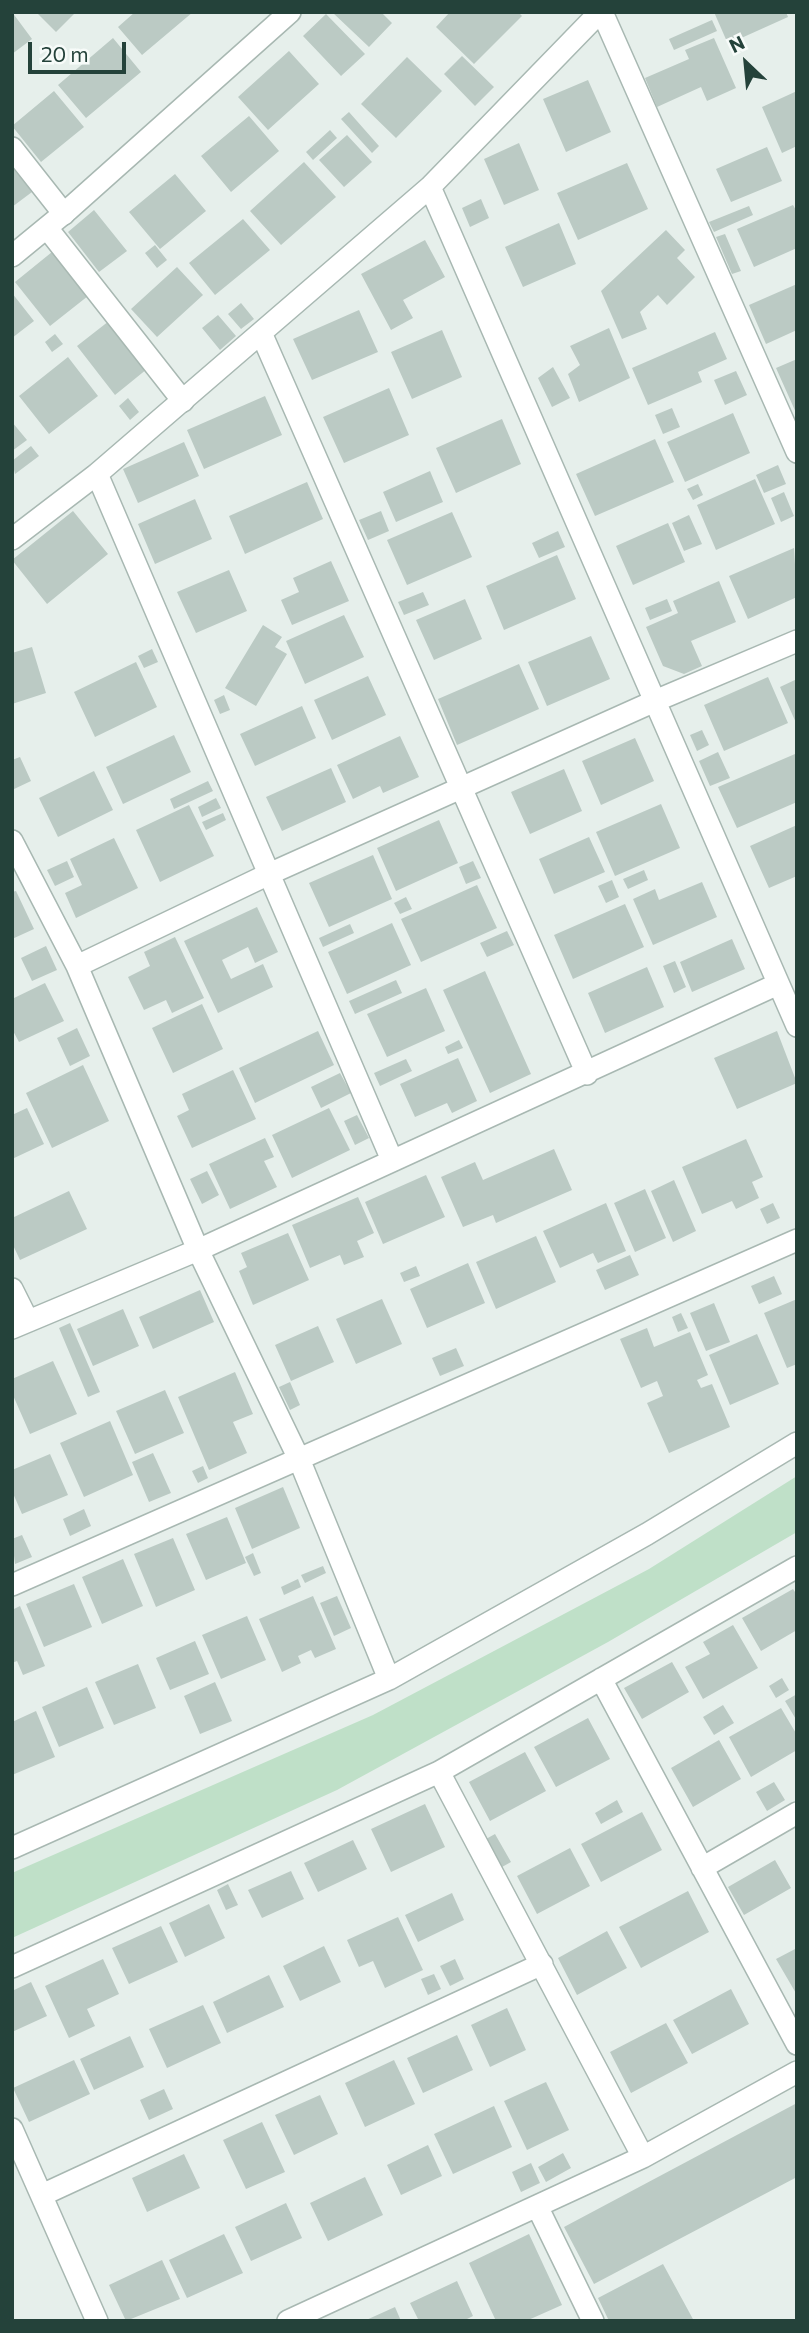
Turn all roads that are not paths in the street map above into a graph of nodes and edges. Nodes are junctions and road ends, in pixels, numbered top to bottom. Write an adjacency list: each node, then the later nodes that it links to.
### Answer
1 (290, 12): 5 (street)
2 (601, 12): 4 (street); 10 (street)
3 (12, 148): 5 (street)
4 (430, 187): 8 (street); 14 (street)
5 (64, 214): 6 (street)
6 (47, 228): 7 (street); 9 (street)
7 (12, 256)
8 (262, 335): 9 (street); 15 (street)
9 (183, 401): 11 (street)
10 (797, 452)
11 (97, 474): 12 (street); 17 (street)
12 (12, 539)
13 (797, 641): 14 (street)
14 (654, 701): 15 (street); 19 (street)
15 (461, 788): 17 (street); 21 (street)
16 (12, 841): 18 (street)
17 (269, 874): 18 (street); 22 (street)
18 (76, 966): 24 (street)
19 (778, 984): 20 (street); 21 (street)
20 (797, 1026)
21 (587, 1074): 22 (street)
22 (392, 1160): 24 (street)
23 (797, 1240): 28 (street)
24 (198, 1250): 26 (street); 28 (street)
25 (12, 1289): 26 (street)
26 (20, 1325)
27 (797, 1443): 31 (street)
28 (299, 1459): 30 (street); 31 (street)
29 (797, 1567): 32 (street)
30 (12, 1585)
31 (389, 1679): 35 (street)
32 (601, 1679): 33 (street); 36 (street)
33 (439, 1772): 37 (street); 38 (street)
34 (797, 1813): 36 (street)
35 (12, 1848)
36 (702, 1868): 39 (street)
37 (542, 1964): 42 (street); 43 (street)
38 (12, 1967)
39 (797, 2044)
40 (797, 2072): 42 (street)
41 (12, 2129): 43 (street)
42 (643, 2157): 44 (street)
43 (42, 2195): 45 (street)
44 (537, 2206): 46 (street); 47 (street)
45 (97, 2321)
46 (288, 2321)
47 (593, 2321)

